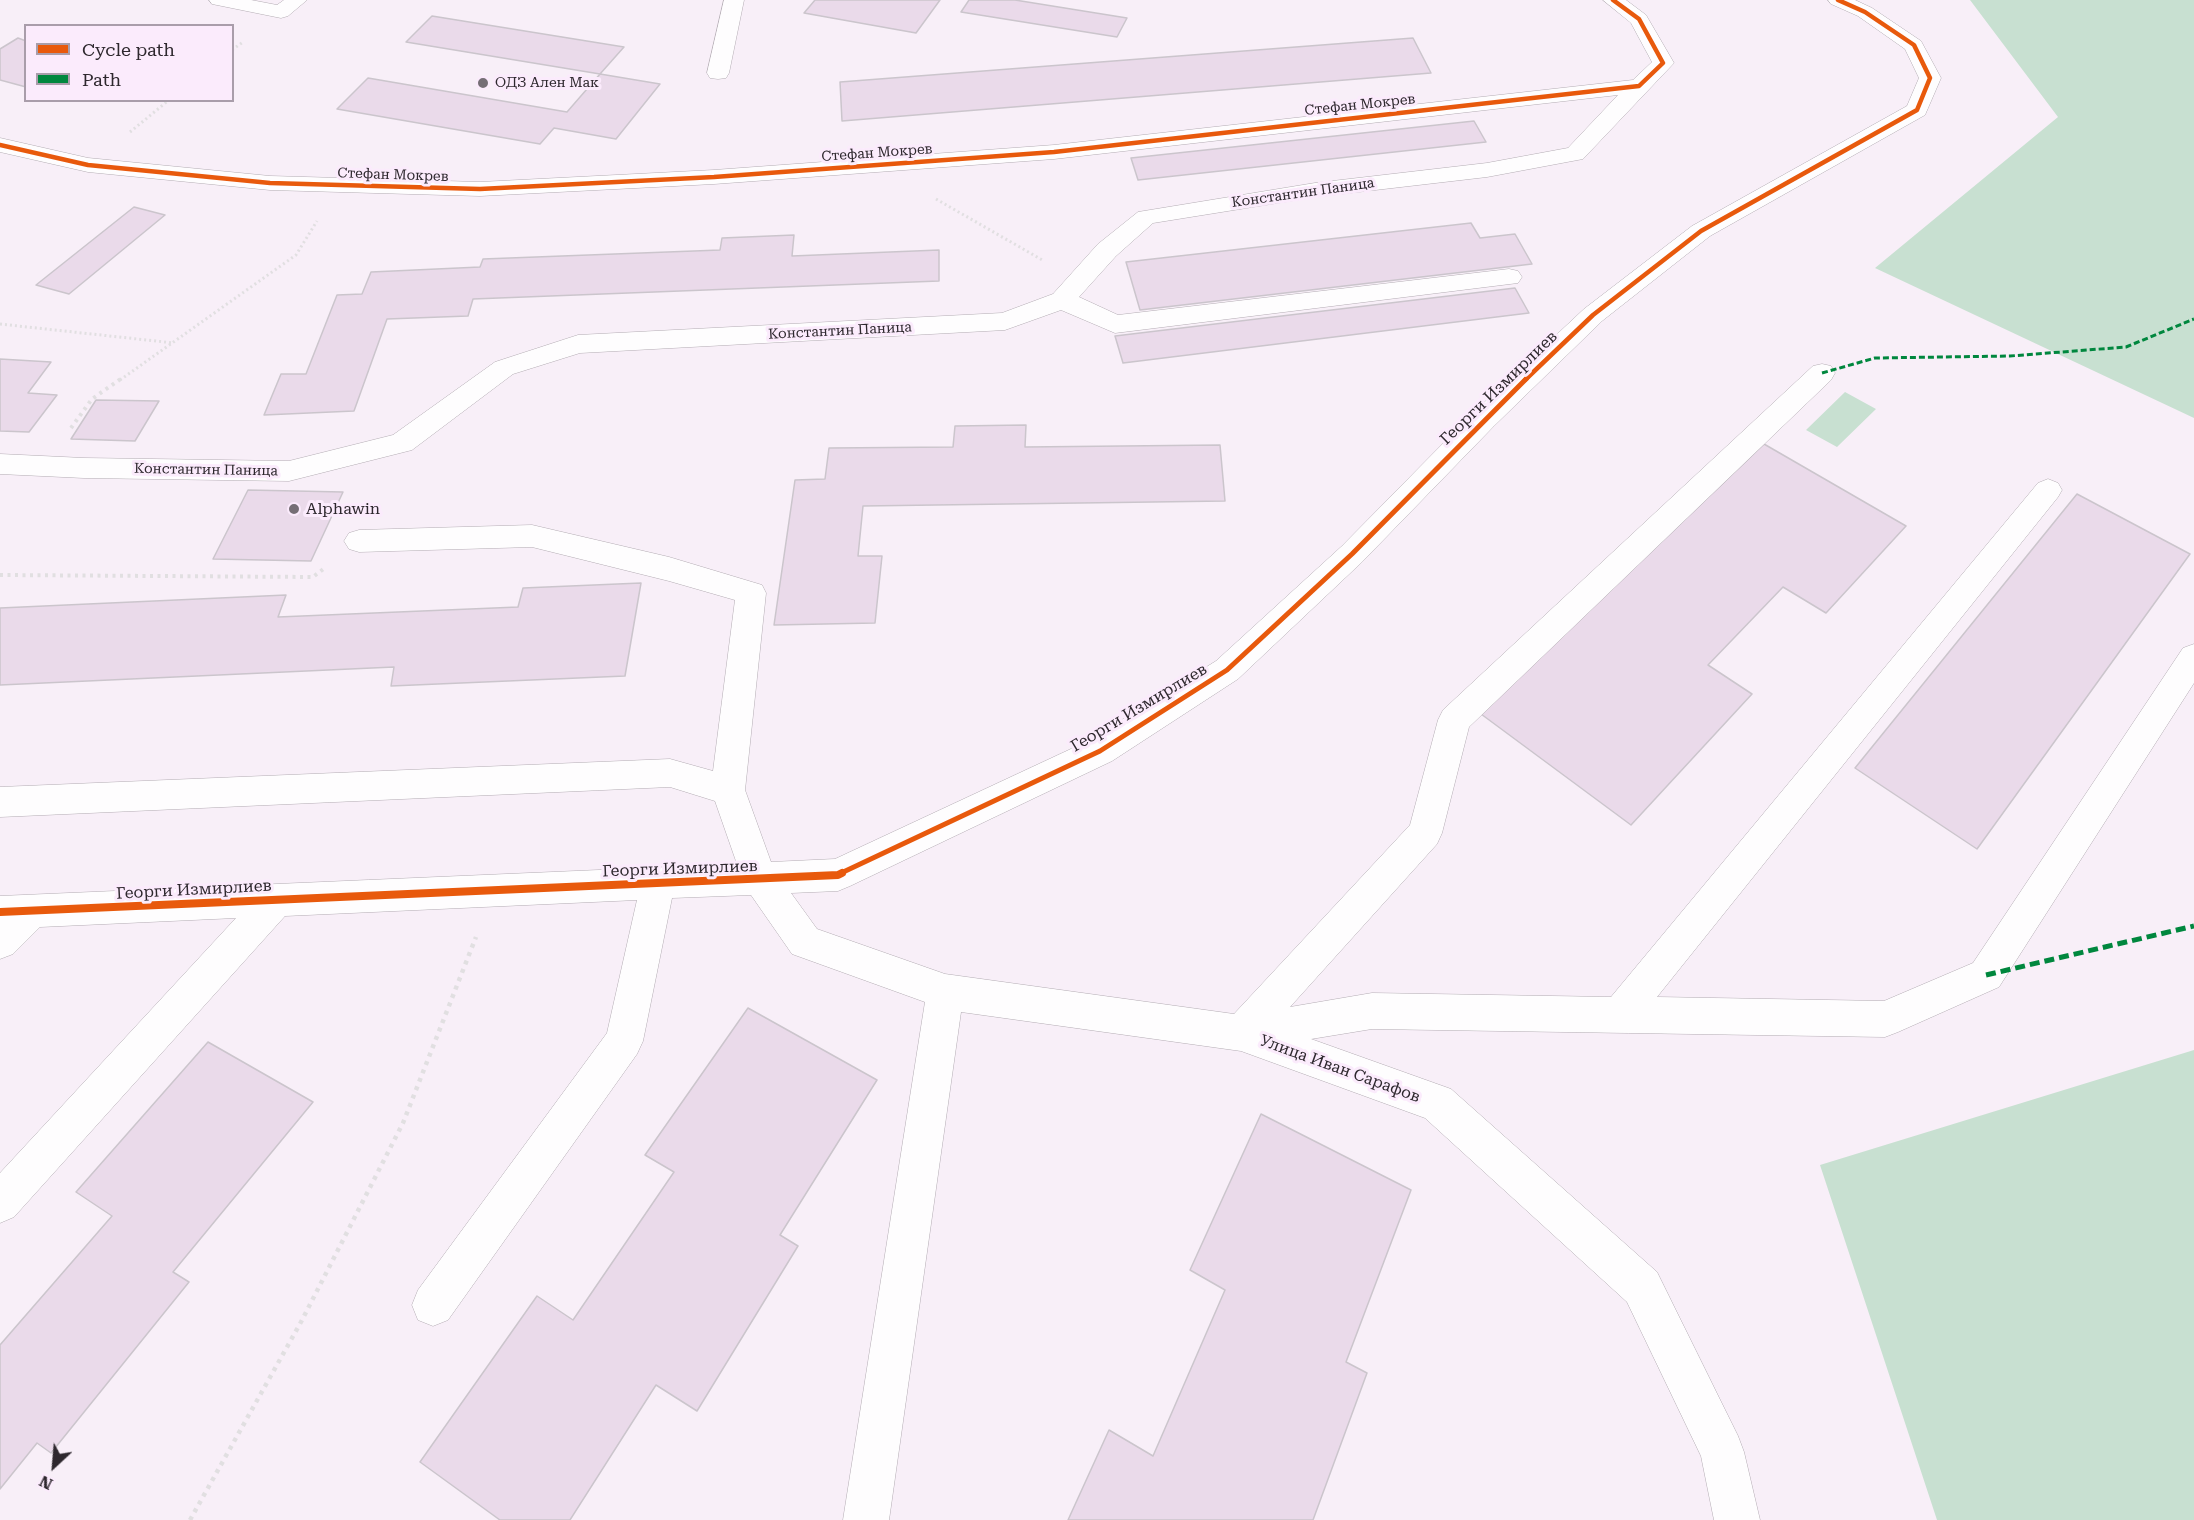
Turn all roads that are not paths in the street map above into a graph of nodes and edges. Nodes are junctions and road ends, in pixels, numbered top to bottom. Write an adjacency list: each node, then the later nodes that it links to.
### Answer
1 (219, 0): 2 (street)
2 (297, 0)
3 (734, 0): 6 (street)
4 (1613, 0): 7 (street)
5 (1838, 0): 18 (street, Георги Измирлиев)
6 (718, 73)
7 (1639, 86): 8 (street, Стефан Мокрев); 10 (street, Константин Паница)
8 (0, 145)
9 (1509, 277): 10 (street)
10 (1062, 300): 12 (street, Константин Паница)
11 (1822, 373): 25 (street)
12 (0, 464)
13 (2048, 490): 24 (street)
14 (359, 541): 16 (street)
15 (2194, 657): 24 (street)
16 (728, 790): 17 (street); 18 (street, Улица Иван Сарафов)
17 (0, 802)
18 (760, 879): 19 (street, Георги Измирлиев); 23 (street, Улица Иван Сарафов)
19 (658, 883): 20 (street, Георги Измирлиев); 27 (street)
20 (276, 900): 21 (street, Георги Измирлиев); 26 (street)
21 (16, 911): 22 (street)
22 (0, 942)
23 (945, 992): 25 (street, Улица Иван Сарафов); 28 (street)
24 (1619, 1016): 25 (street)
25 (1241, 1033): 29 (street, Улица Иван Сарафов)
26 (0, 1203)
27 (433, 1305)
28 (866, 1520)
29 (1737, 1520)

